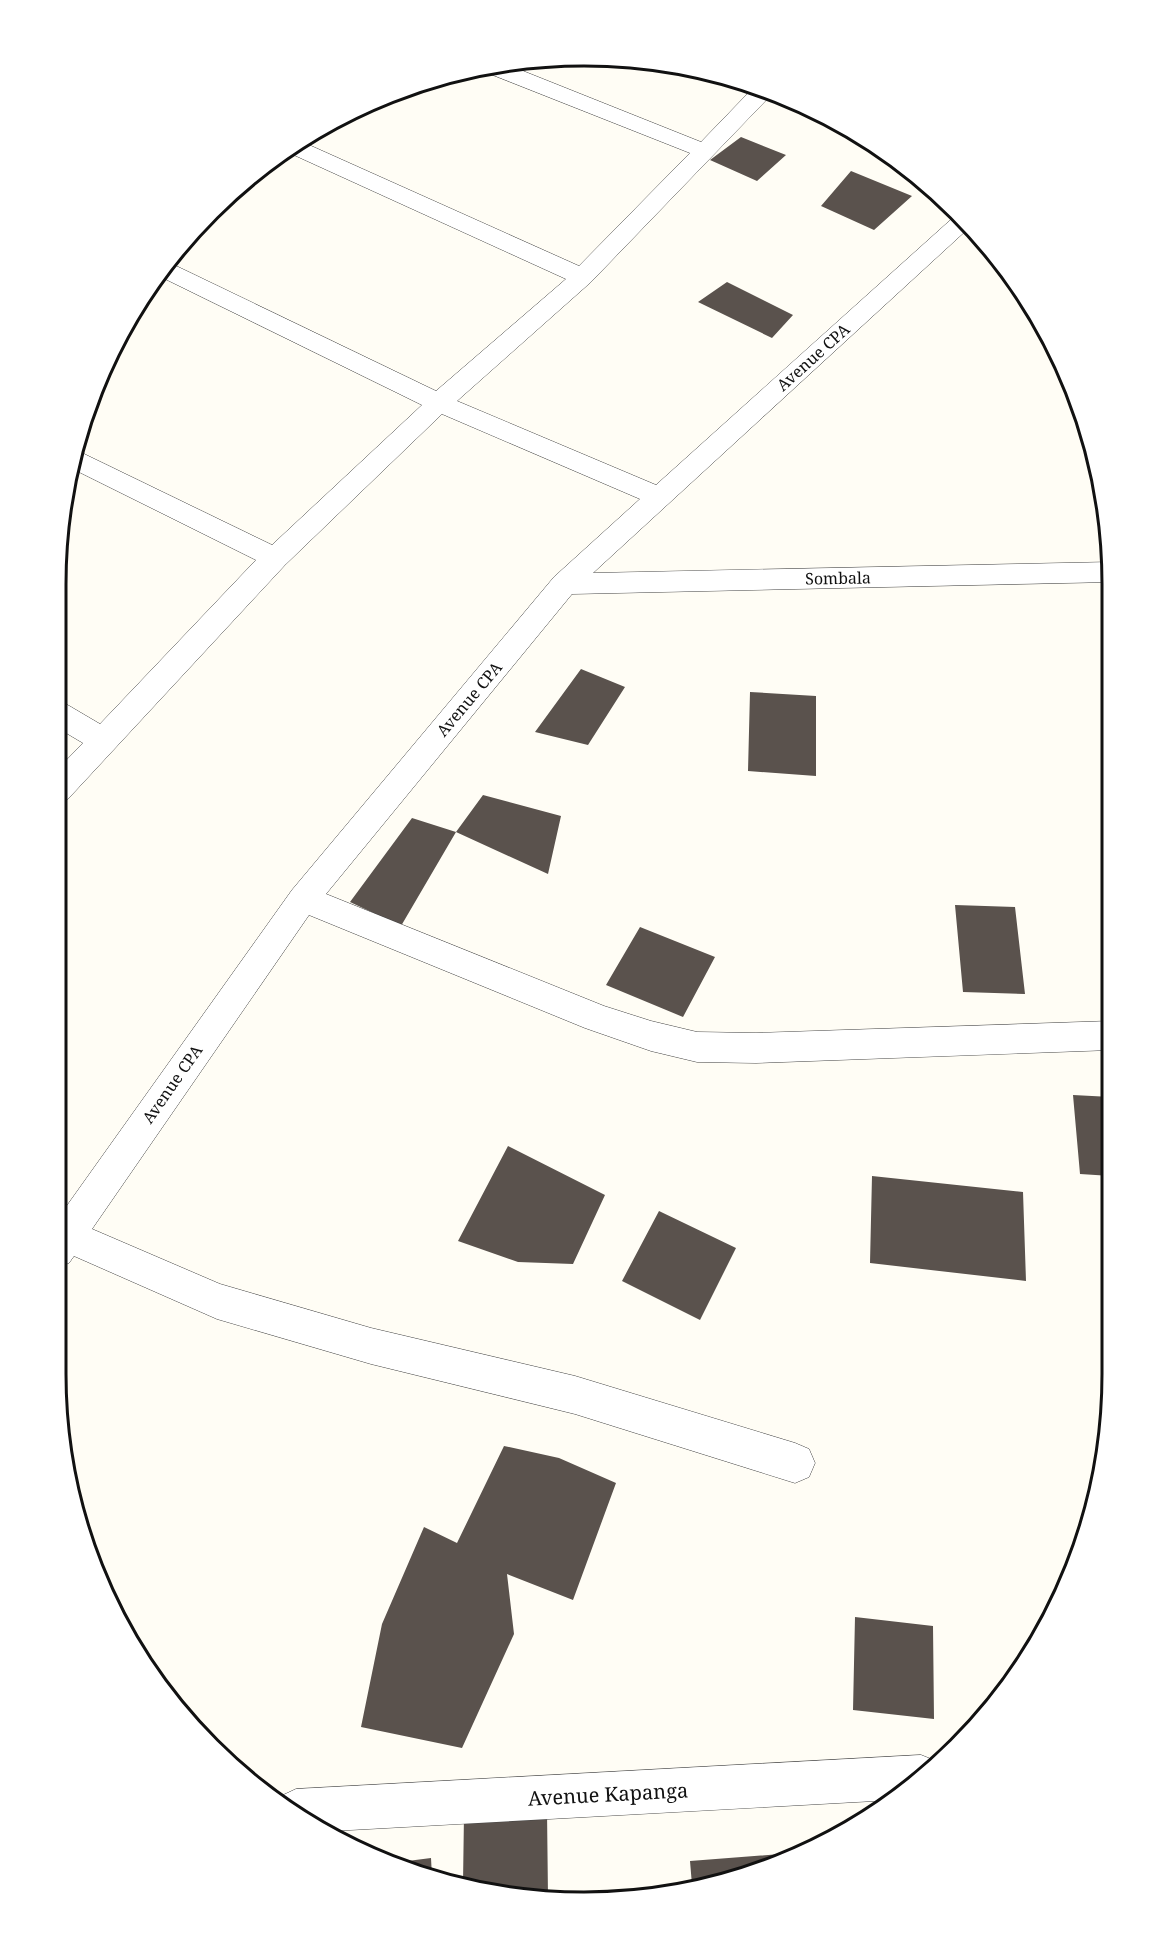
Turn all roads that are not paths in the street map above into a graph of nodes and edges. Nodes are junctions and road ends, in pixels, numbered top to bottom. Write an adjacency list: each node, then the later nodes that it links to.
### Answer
1 (505, 72): 4 (street)
2 (758, 96): 4 (street)
3 (301, 150): 7 (street)
4 (704, 151): 7 (street)
5 (958, 226): 10 (street, Avenue CPA)
6 (171, 272): 8 (street)
7 (582, 277): 8 (street)
8 (439, 403): 10 (street); 11 (street)
9 (81, 462): 11 (street)
10 (658, 497): 13 (street, Avenue CPA)
11 (275, 558): 15 (street)
12 (1102, 572): 13 (street, Sombala)
13 (564, 584): 17 (street, Avenue CPA)
14 (66, 718): 15 (street)
15 (104, 741): 16 (street)
16 (66, 781)
17 (303, 900): 18 (street); 19 (street, Avenue CPA)
18 (1102, 1036)
19 (66, 1236)
20 (66, 1245): 21 (street)
21 (795, 1464)
22 (908, 1778): 23 (street, Avenue Kapanga)
23 (305, 1811)

